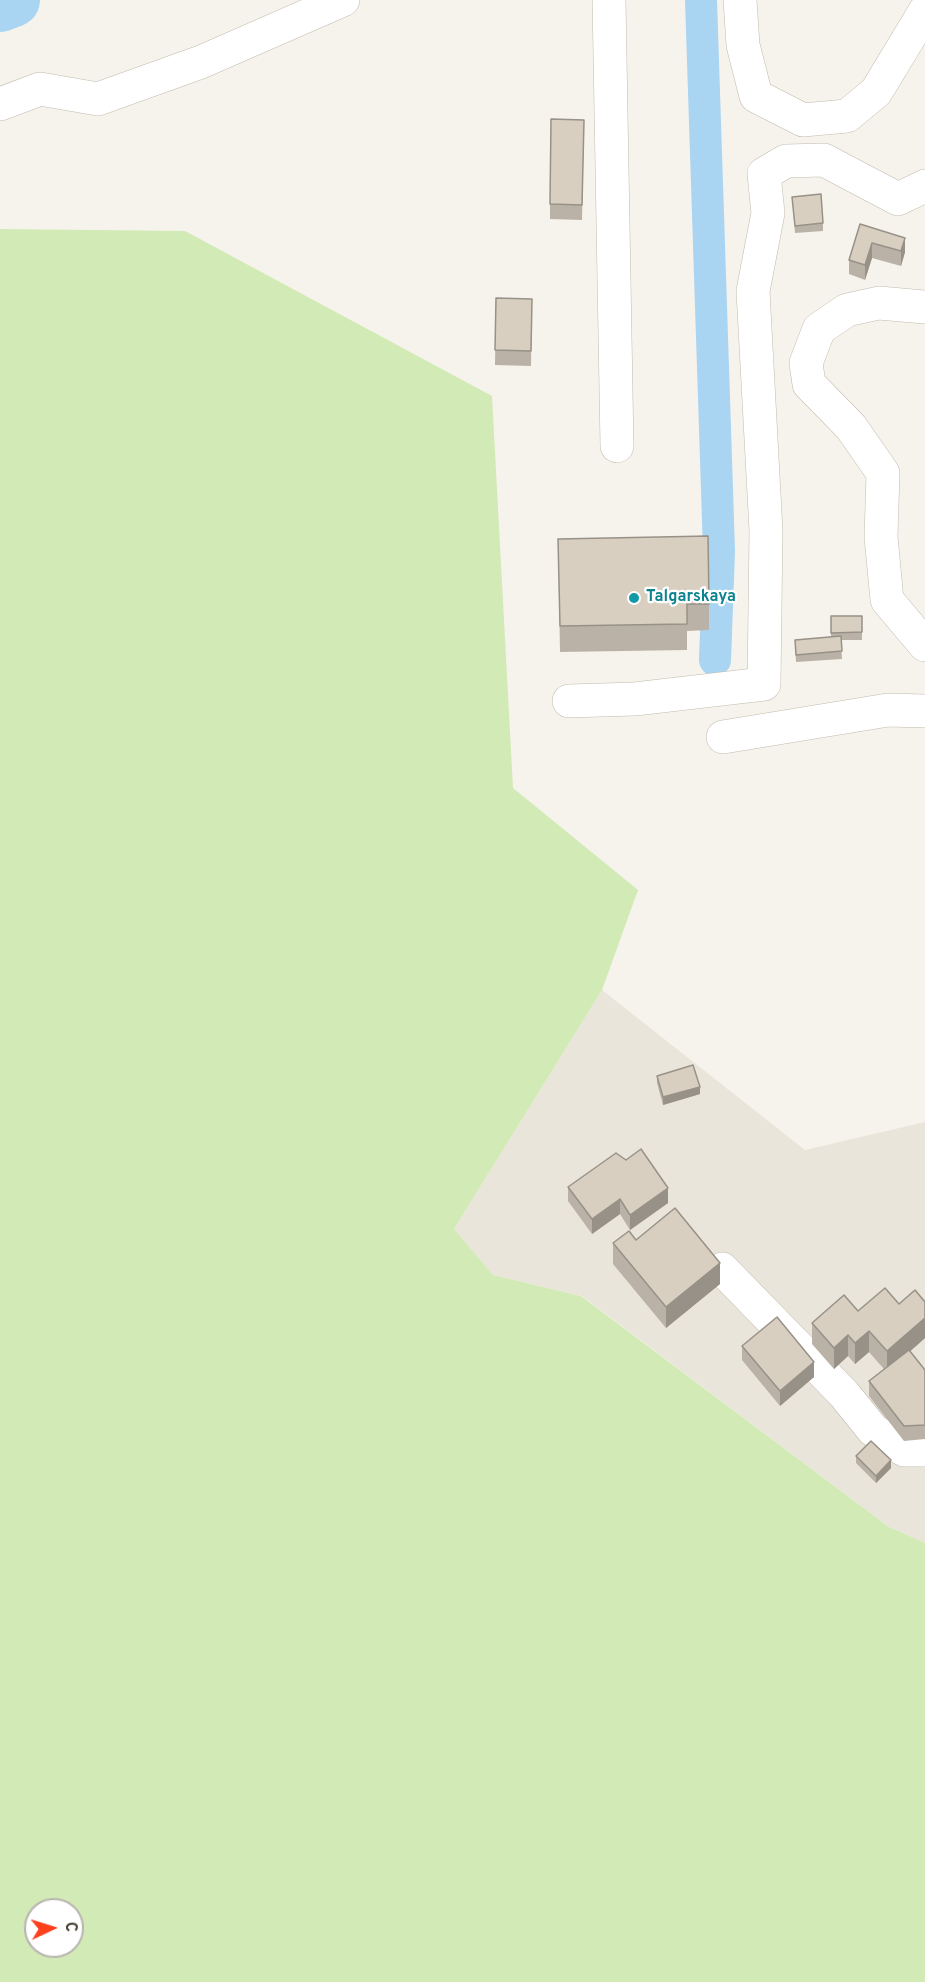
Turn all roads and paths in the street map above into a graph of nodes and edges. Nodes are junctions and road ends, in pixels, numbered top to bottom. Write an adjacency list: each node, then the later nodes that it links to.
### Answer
1 (343, 0): 5 (street)
2 (609, 0): 8 (street)
3 (740, 0): 4 (street)
4 (925, 11)
5 (0, 104)
6 (925, 186): 10 (street)
7 (925, 307): 9 (street)
8 (616, 446)
9 (925, 645)
10 (569, 701)
11 (925, 711): 12 (street)
12 (723, 737)
13 (722, 1269): 14 (street)
14 (925, 1450)

